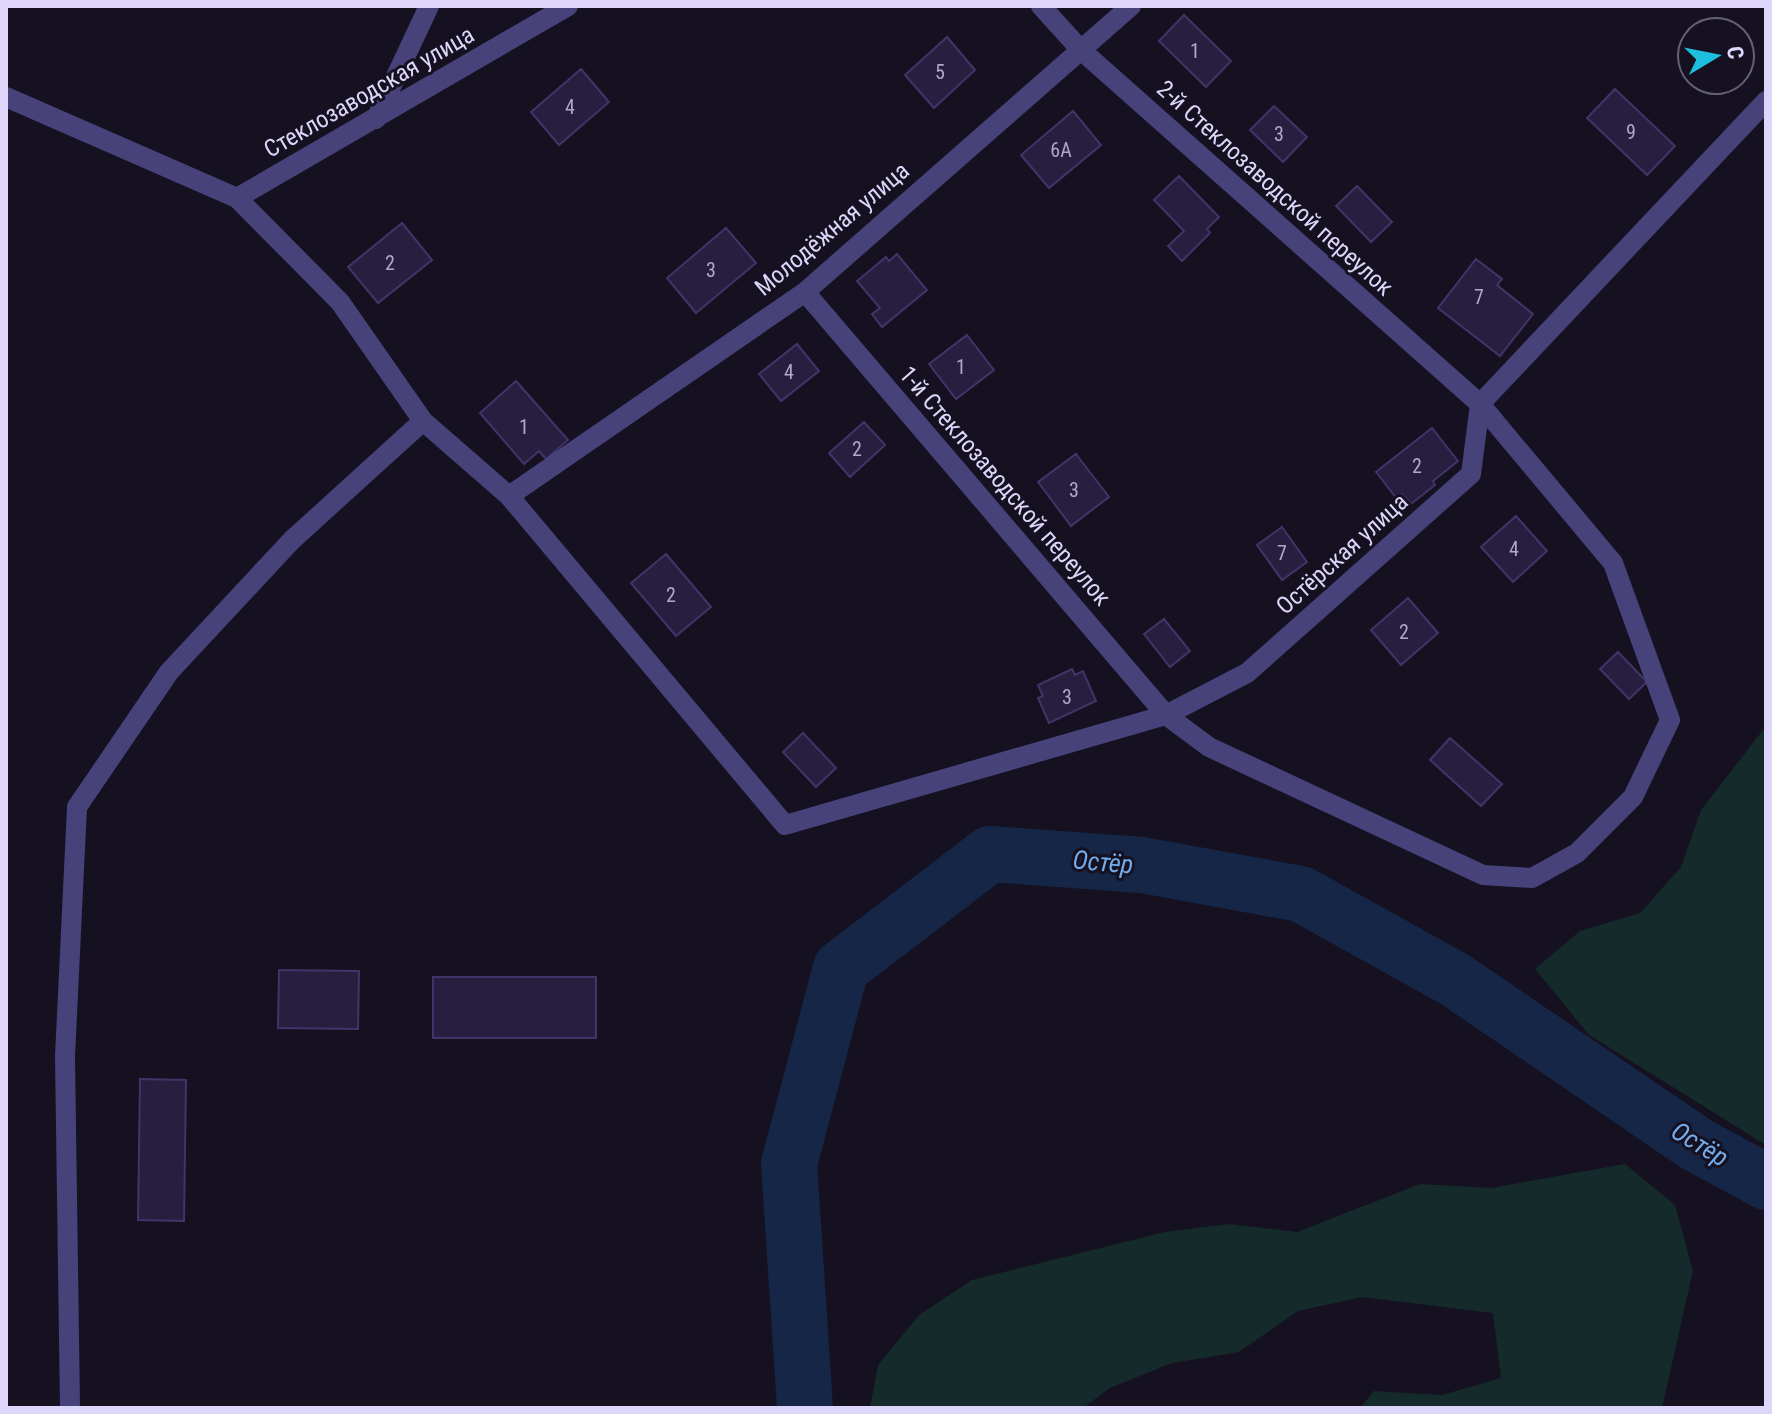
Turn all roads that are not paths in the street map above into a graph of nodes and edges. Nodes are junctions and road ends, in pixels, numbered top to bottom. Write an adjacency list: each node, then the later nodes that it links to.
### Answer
1 (429, 6): 8 (street)
2 (568, 6): 8 (street, Стеклозаводская улица)
3 (1041, 6): 5 (street, 2-й Стеклозаводской переулок)
4 (1131, 6): 5 (street, Молодёжная улица)
5 (1081, 50): 10 (street, Молодёжная улица); 11 (street, 2-й Стеклозаводской переулок)
6 (6, 97): 9 (street)
7 (1766, 101): 11 (street)
8 (376, 119): 9 (street, Стеклозаводская улица)
9 (237, 198): 12 (street)
10 (805, 292): 13 (street, Молодёжная улица); 14 (street, 1-й Стеклозаводской переулок)
11 (1480, 404): 14 (street, Остёрская улица); 14 (street, 2-й Стеклозаводской переулок)
12 (423, 421): 13 (street); 15 (street)
13 (509, 496): 14 (street, Остёрская улица)
14 (1166, 715)
15 (70, 1408)

